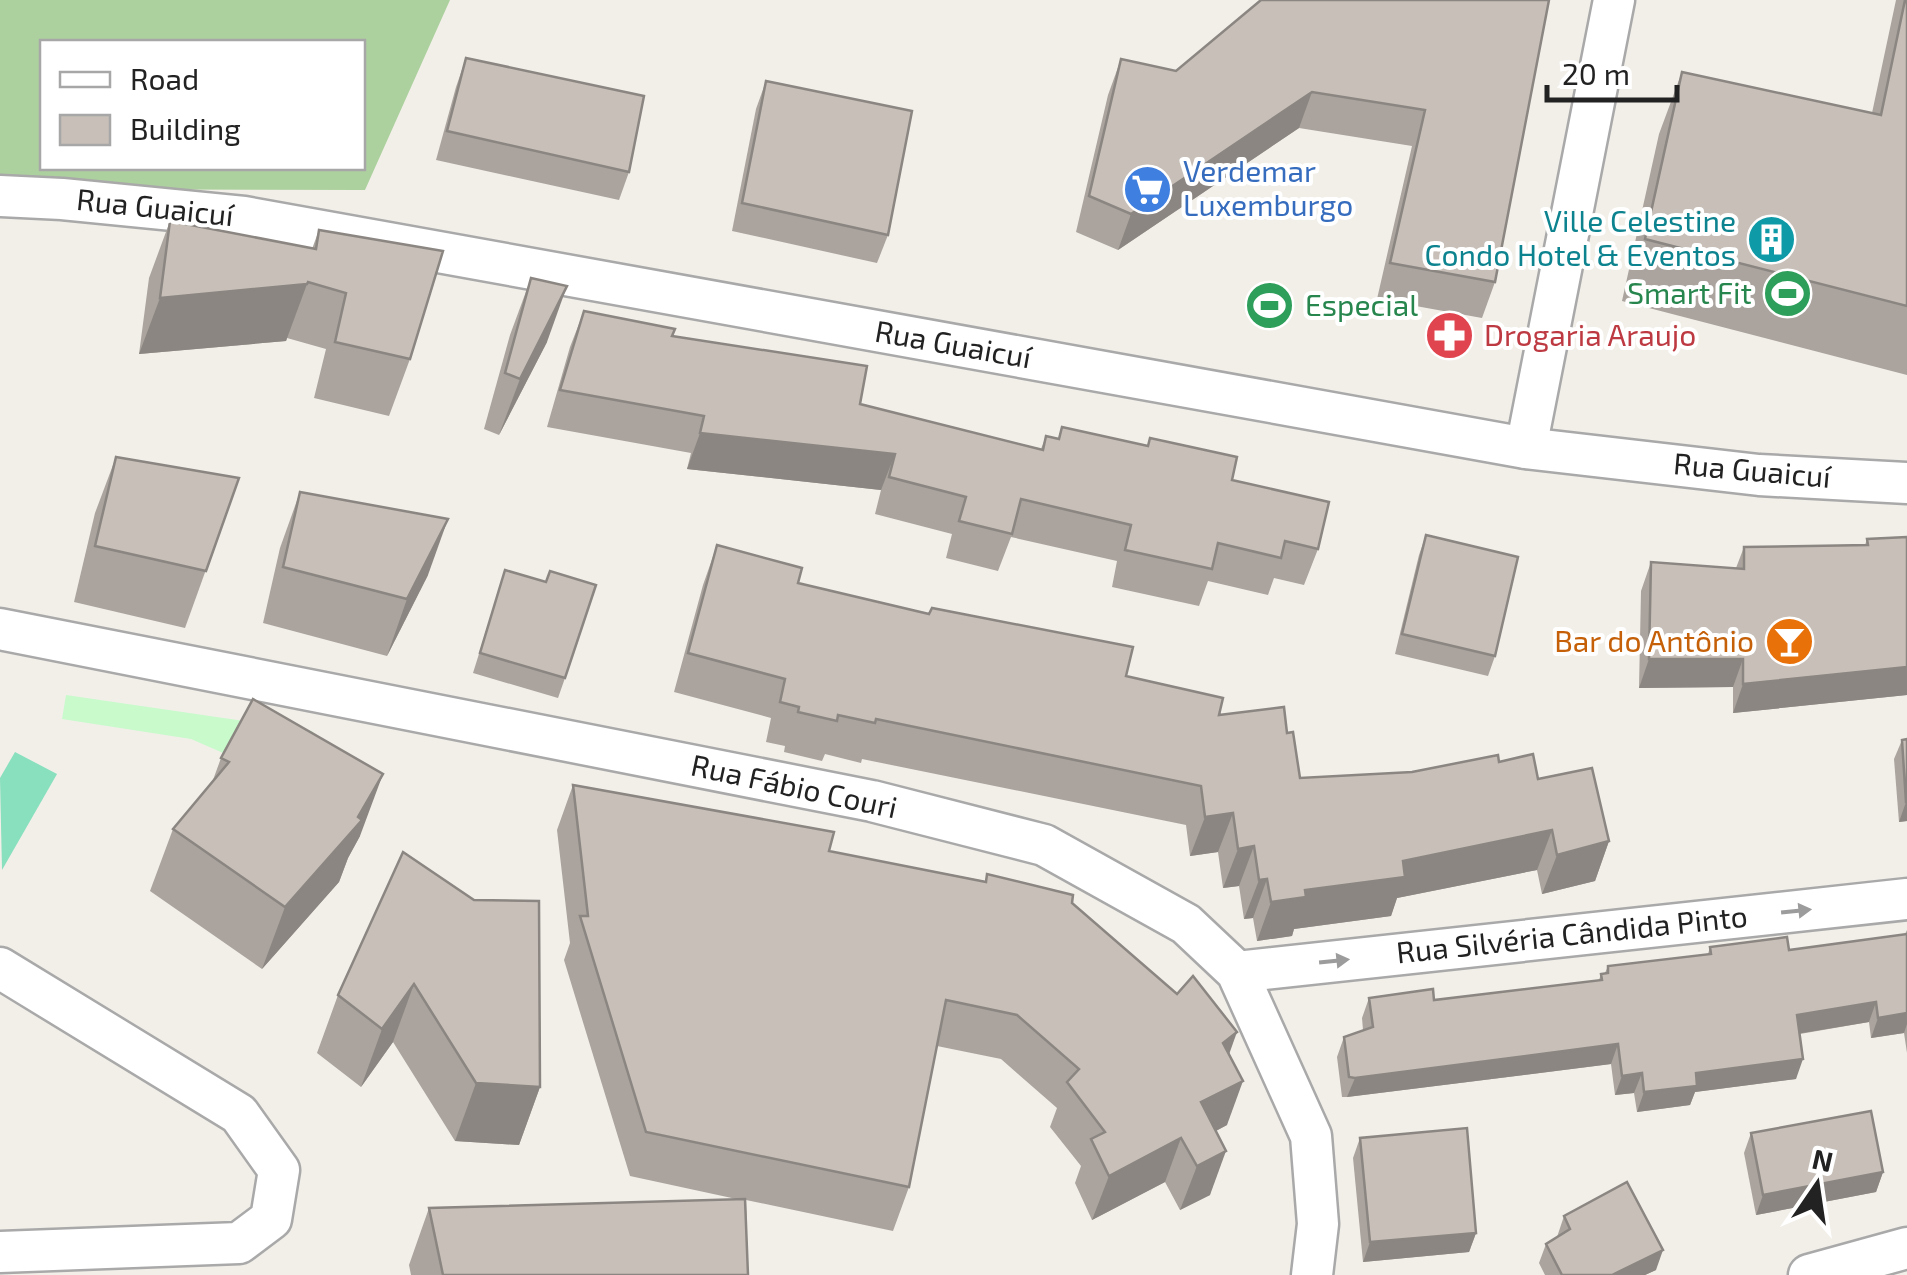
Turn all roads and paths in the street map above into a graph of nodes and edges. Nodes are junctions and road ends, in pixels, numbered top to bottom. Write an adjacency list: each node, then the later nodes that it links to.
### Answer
1 (1614, 0): 3 (street)
2 (0, 196): 3 (street, Rua Guaicuí)
3 (1526, 448): 4 (street, Rua Guaicuí)
4 (1907, 483)
5 (0, 629): 8 (street, Rua Fábio Couri)
6 (1907, 899): 8 (street, Rua Silvéria Cândida Pinto, one-way to 6)
7 (0, 968): 10 (street)
8 (1237, 972): 11 (street, Rua Fábio Couri)
9 (1907, 1248): 12 (street)
10 (0, 1252)
11 (1312, 1275)
12 (1808, 1275)

